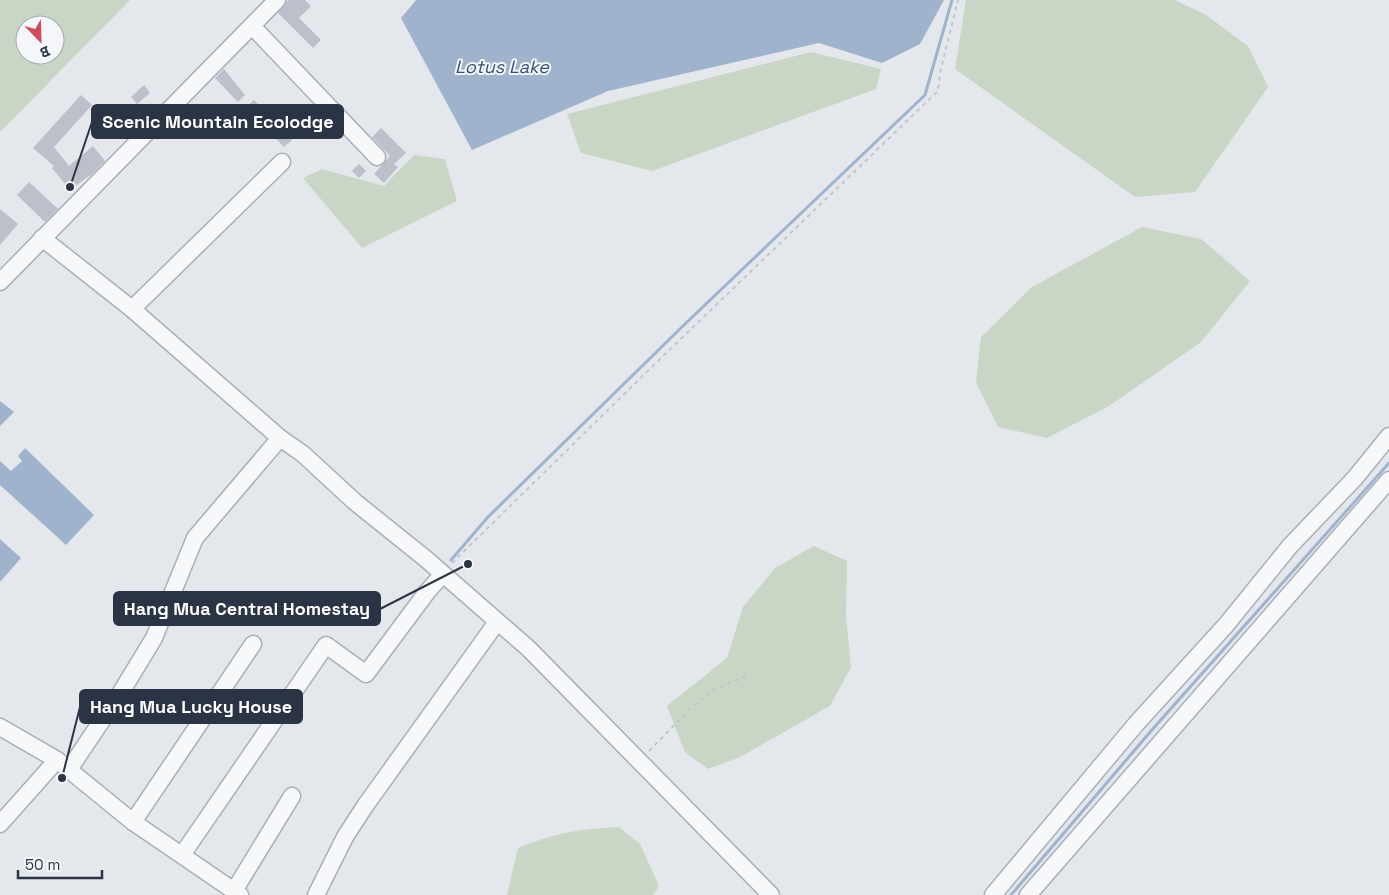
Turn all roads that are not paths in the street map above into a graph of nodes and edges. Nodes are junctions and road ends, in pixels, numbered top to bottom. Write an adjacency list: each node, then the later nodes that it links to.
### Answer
1 (277, 0): 2 (street)
2 (252, 26): 3 (street); 5 (street)
3 (378, 157)
4 (282, 162): 7 (street)
5 (42, 238): 6 (street); 7 (street)
6 (0, 282)
7 (132, 309): 9 (street)
8 (1389, 436): 23 (street)
9 (280, 438): 11 (street); 15 (street)
10 (1389, 480): 24 (street)
11 (442, 575): 12 (street); 19 (street)
12 (497, 622): 21 (street); 22 (street)
13 (254, 644): 17 (street)
14 (0, 727): 15 (street)
15 (63, 766): 17 (street); 18 (street)
16 (292, 796): 20 (street)
17 (133, 822): 19 (street)
18 (0, 824)
19 (182, 855): 20 (street)
20 (237, 893)
21 (316, 895)
22 (771, 895)
23 (993, 895)
24 (1028, 895)

